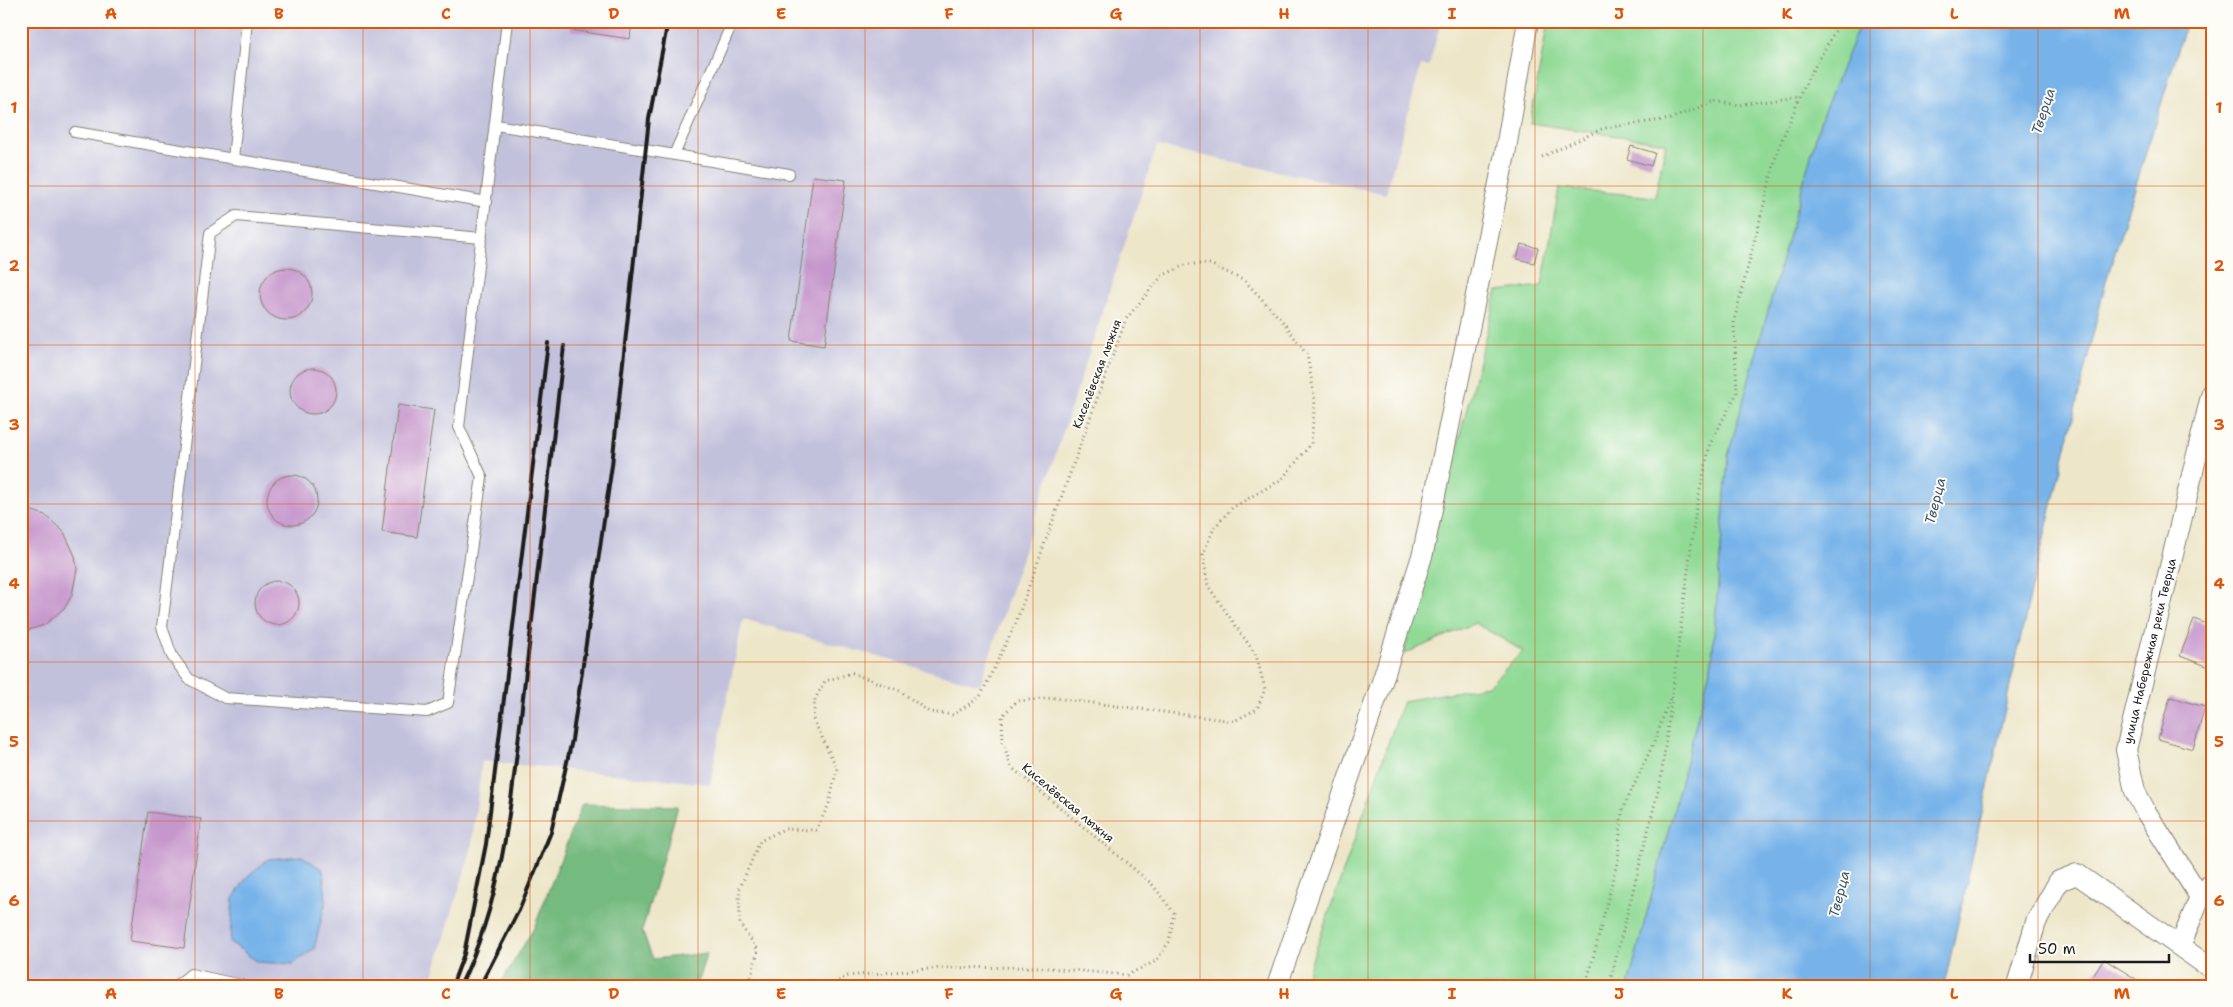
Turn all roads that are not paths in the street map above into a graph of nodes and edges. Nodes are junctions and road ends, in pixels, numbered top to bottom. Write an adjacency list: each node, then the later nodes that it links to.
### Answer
1 (247, 21): 8 (lane)
2 (507, 21): 5 (lane)
3 (733, 21): 7 (lane)
4 (1528, 21): 18 (street)
5 (496, 125): 7 (lane); 10 (lane)
6 (75, 132): 8 (lane)
7 (674, 155): 9 (lane)
8 (233, 159): 10 (lane)
9 (789, 174)
10 (487, 202): 11 (lane)
11 (482, 238): 11 (lane)
12 (2212, 392): 13 (street, улица Набережная реки Тверца)
13 (2206, 890): 14 (street)
14 (2180, 946): 15 (street); 19 (street)
15 (2212, 969)
16 (176, 986): 17 (lane)
17 (245, 986)
18 (1277, 986)
19 (2017, 986)

